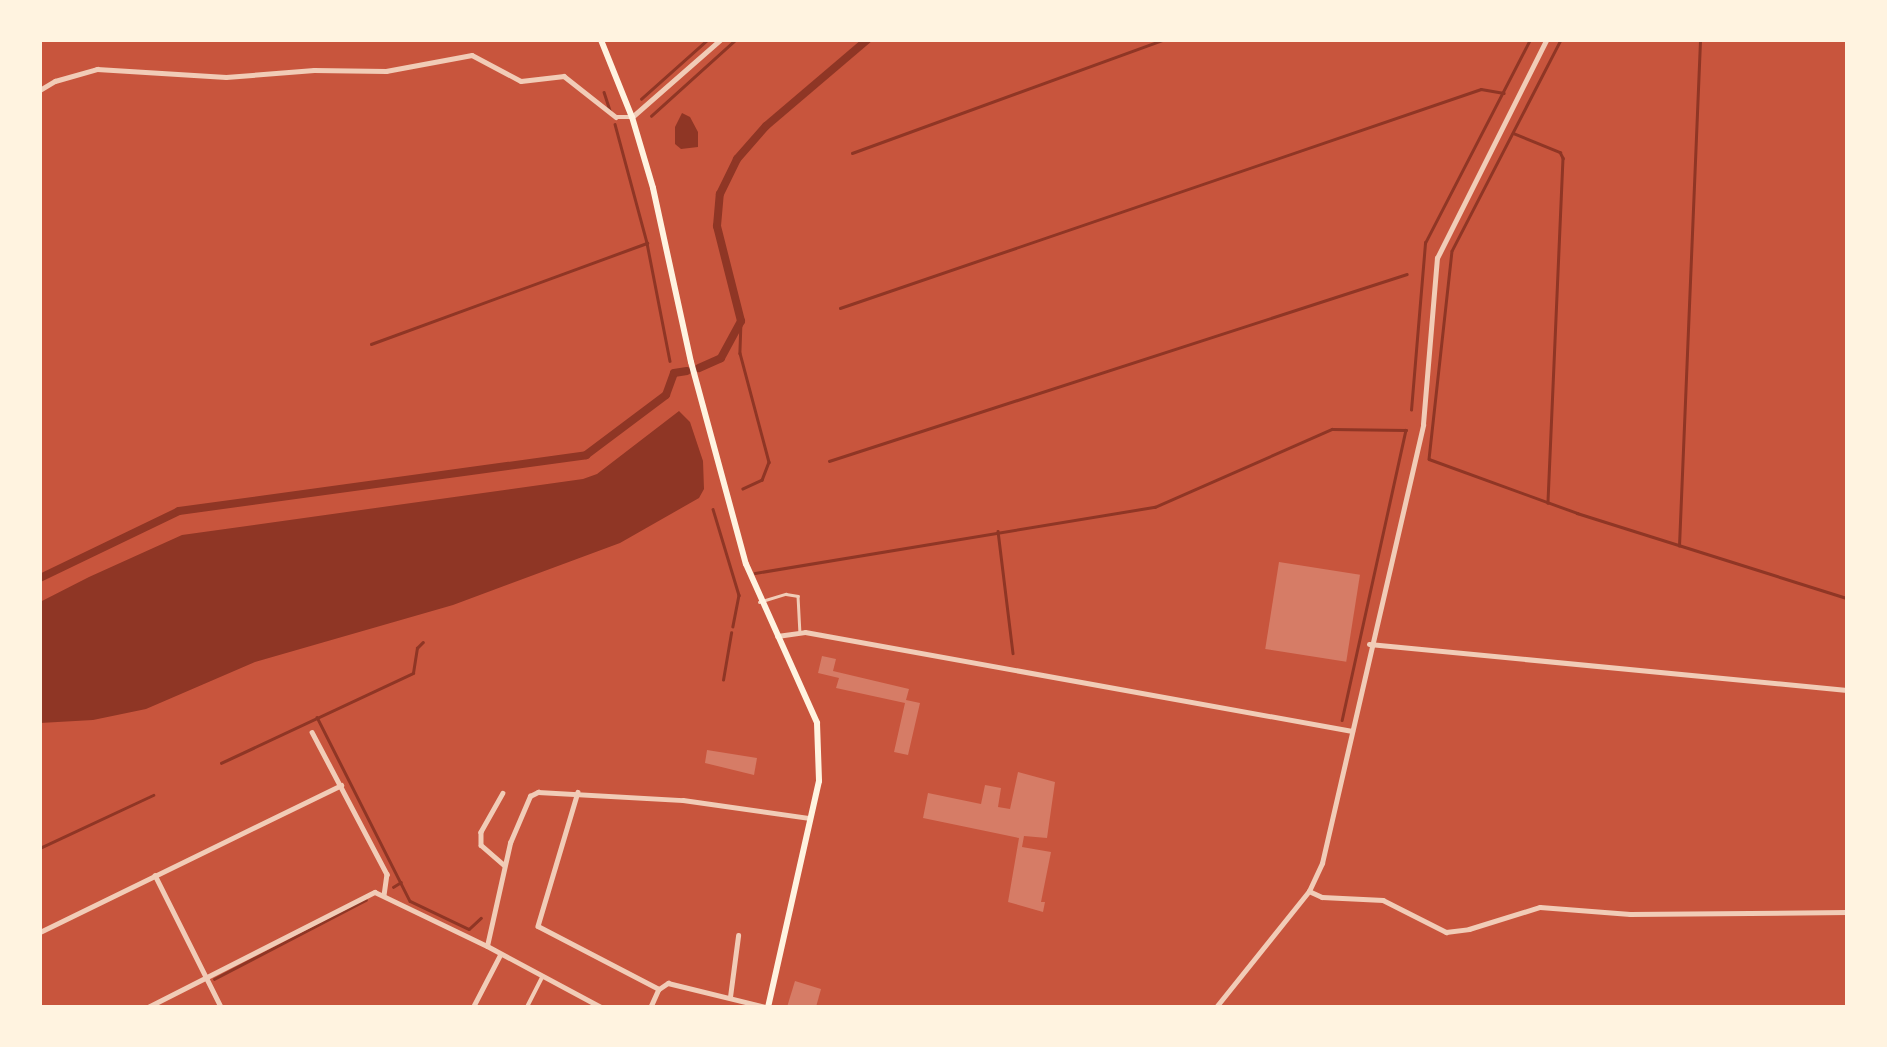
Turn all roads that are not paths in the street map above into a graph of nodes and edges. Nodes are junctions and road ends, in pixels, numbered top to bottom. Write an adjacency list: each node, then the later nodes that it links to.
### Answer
1 (601, 40): 5 (main road)
2 (720, 40): 5 (street)
3 (1546, 40): 9 (street)
4 (40, 90): 5 (street)
5 (632, 117): 6 (main road)
6 (759, 601): 7 (lane); 8 (main road)
7 (800, 631): 8 (street); 11 (street)
8 (776, 636): 16 (main road)
9 (1369, 644): 10 (street); 11 (street)
10 (1847, 690)
11 (1352, 731): 19 (street)
12 (312, 732): 13 (street)
13 (341, 785): 18 (street); 20 (street)
14 (578, 792): 16 (street); 17 (street); 28 (street)
15 (503, 793): 17 (street)
16 (810, 818): 36 (main road)
17 (505, 865): 24 (street)
18 (155, 875): 22 (street); 26 (street)
19 (1309, 891): 21 (street); 37 (street)
20 (384, 895): 24 (street); 26 (street)
21 (1847, 912)
22 (40, 932)
23 (738, 936): 29 (street)
24 (487, 946): 25 (street)
25 (500, 954): 27 (street); 32 (street)
26 (205, 976): 30 (street); 31 (street)
27 (542, 977): 33 (street); 34 (street)
28 (659, 989): 29 (street); 35 (street)
29 (730, 998): 36 (street)
30 (148, 1007)
31 (221, 1007)
32 (473, 1007)
33 (527, 1007)
34 (601, 1007)
35 (650, 1007)
36 (767, 1007)
37 (1216, 1007)

